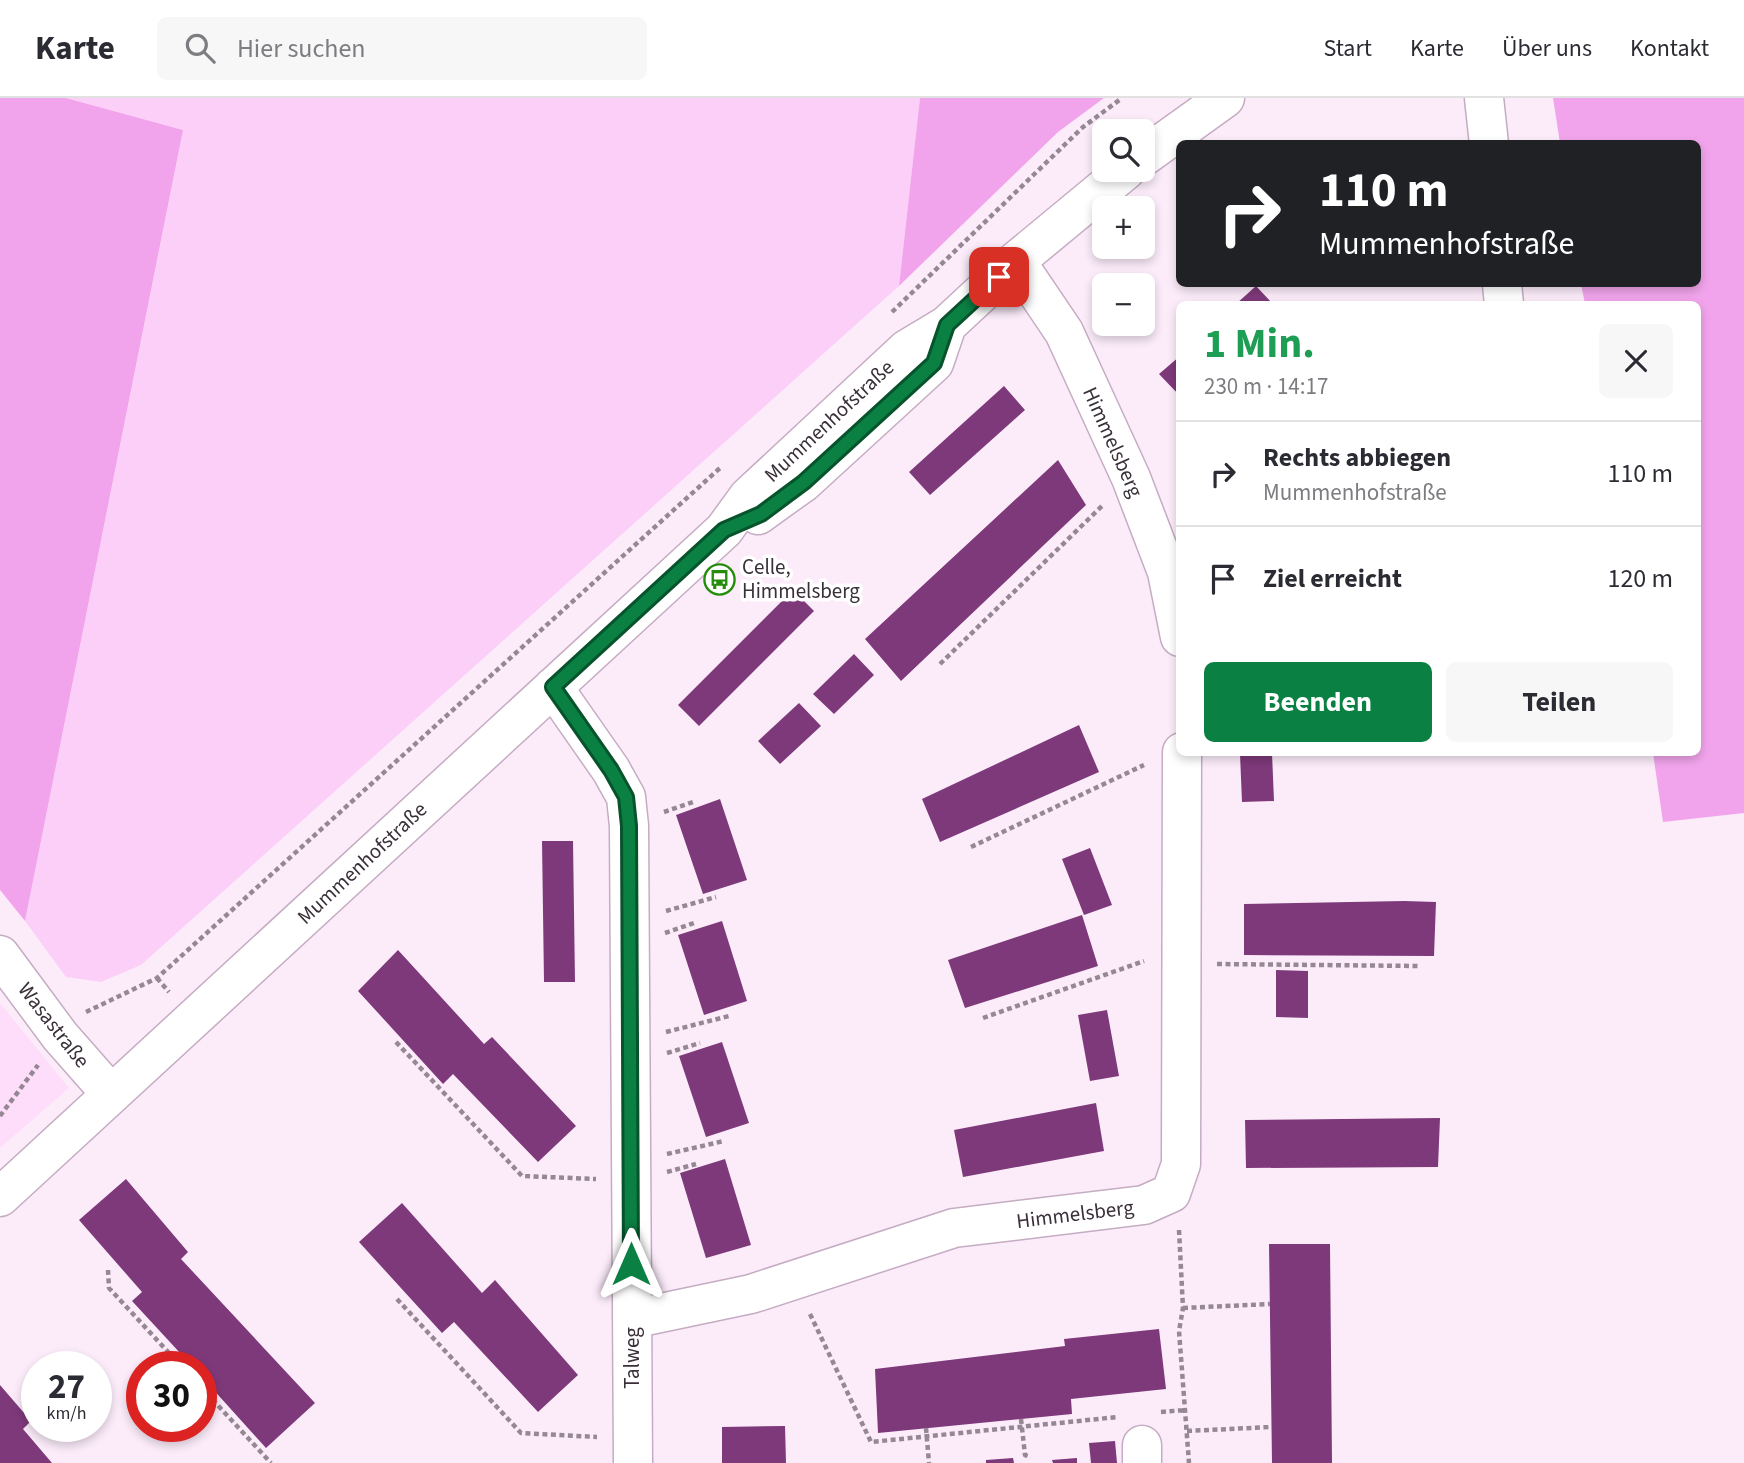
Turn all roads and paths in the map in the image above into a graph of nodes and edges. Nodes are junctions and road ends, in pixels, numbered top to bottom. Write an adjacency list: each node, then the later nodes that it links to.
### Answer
1 (1122, 98): 8 (path)
2 (1225, 98): 5 (street)
3 (1484, 98): 4 (street)
4 (1489, 140)
5 (1155, 148)
6 (1111, 182): 7 (street, Mummenhofstraße)
7 (1016, 261): 10 (street, Himmelsberg); 13 (street, Mummenhofstraße)
8 (885, 318)
9 (722, 466): 23 (path)
10 (1131, 478): 11 (street, Himmelsberg); 12 (path)
11 (1176, 610)
12 (940, 664)
13 (553, 687): 17 (street, Talweg); 26 (street, Mummenhofstraße)
14 (1168, 756): 15 (path); 19 (street)
15 (971, 847)
16 (716, 897): 17 (path)
17 (629, 922): 24 (street, Talweg)
18 (0, 955): 23 (street, Wasastraße)
19 (1181, 956): 20 (path); 22 (path); 30 (street)
20 (1420, 966)
21 (729, 1016): 24 (path)
22 (983, 1018)
23 (60, 1036): 26 (street, Wasastraße); 27 (path)
24 (630, 1041): 29 (street, Talweg)
25 (396, 1042): 29 (path)
26 (111, 1094): 31 (street, Mummenhofstraße)
27 (0, 1116)
28 (724, 1141): 29 (path)
29 (631, 1171): 37 (street, Talweg)
30 (1171, 1194): 33 (street, Himmelsberg); 36 (path)
31 (0, 1197)
32 (108, 1270): 38 (path)
33 (794, 1280): 37 (street, Himmelsberg); 47 (path)
34 (397, 1299): 48 (path)
35 (1270, 1304): 36 (path)
36 (1183, 1308): 40 (path)
37 (632, 1319): 48 (street, Talweg)
38 (167, 1351)
39 (217, 1404): 50 (path)
40 (1185, 1410): 45 (path); 46 (path)
41 (1021, 1419): 42 (path)
42 (1023, 1427): 46 (path); 47 (path); 49 (path)
43 (1271, 1427): 45 (path)
44 (926, 1428): 47 (path)
45 (1187, 1431): 52 (path)
46 (1139, 1435)
47 (927, 1437): 51 (path)
48 (633, 1451)
49 (1031, 1457)
50 (271, 1463)
51 (929, 1463)
52 (1189, 1463)

